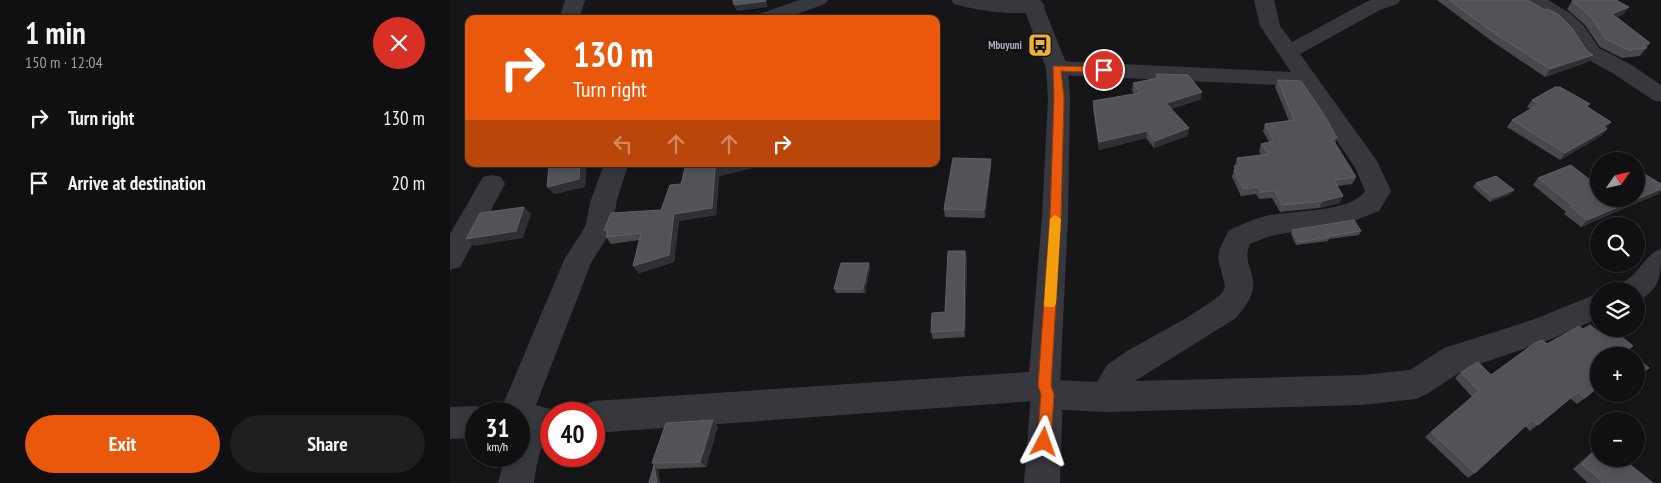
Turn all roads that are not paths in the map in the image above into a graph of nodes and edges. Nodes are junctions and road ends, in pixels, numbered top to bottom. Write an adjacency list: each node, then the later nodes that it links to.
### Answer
1 (575, 0): 10 (street)
2 (818, 0): 11 (street)
3 (961, 0): 8 (street)
4 (1264, 0): 12 (street)
5 (1390, 0): 12 (street)
6 (1534, 0): 9 (street)
7 (1577, 0): 9 (street)
8 (1033, 3): 13 (street)
9 (1553, 11): 15 (street)
10 (570, 15)
11 (775, 15)
12 (1290, 51): 14 (street)
13 (1056, 68): 14 (street); 22 (street)
14 (1308, 79): 23 (street)
15 (1661, 96)
16 (615, 167): 25 (street)
17 (492, 184): 18 (street)
18 (450, 259)
19 (1661, 260): 20 (street)
20 (1644, 282)
21 (1590, 308): 23 (street)
22 (1046, 390): 23 (street); 24 (street); 29 (street)
23 (1106, 397)
24 (605, 415)
25 (531, 418): 28 (street)
26 (465, 422): 27 (street)
27 (450, 423)
28 (516, 483)
29 (1042, 483)

